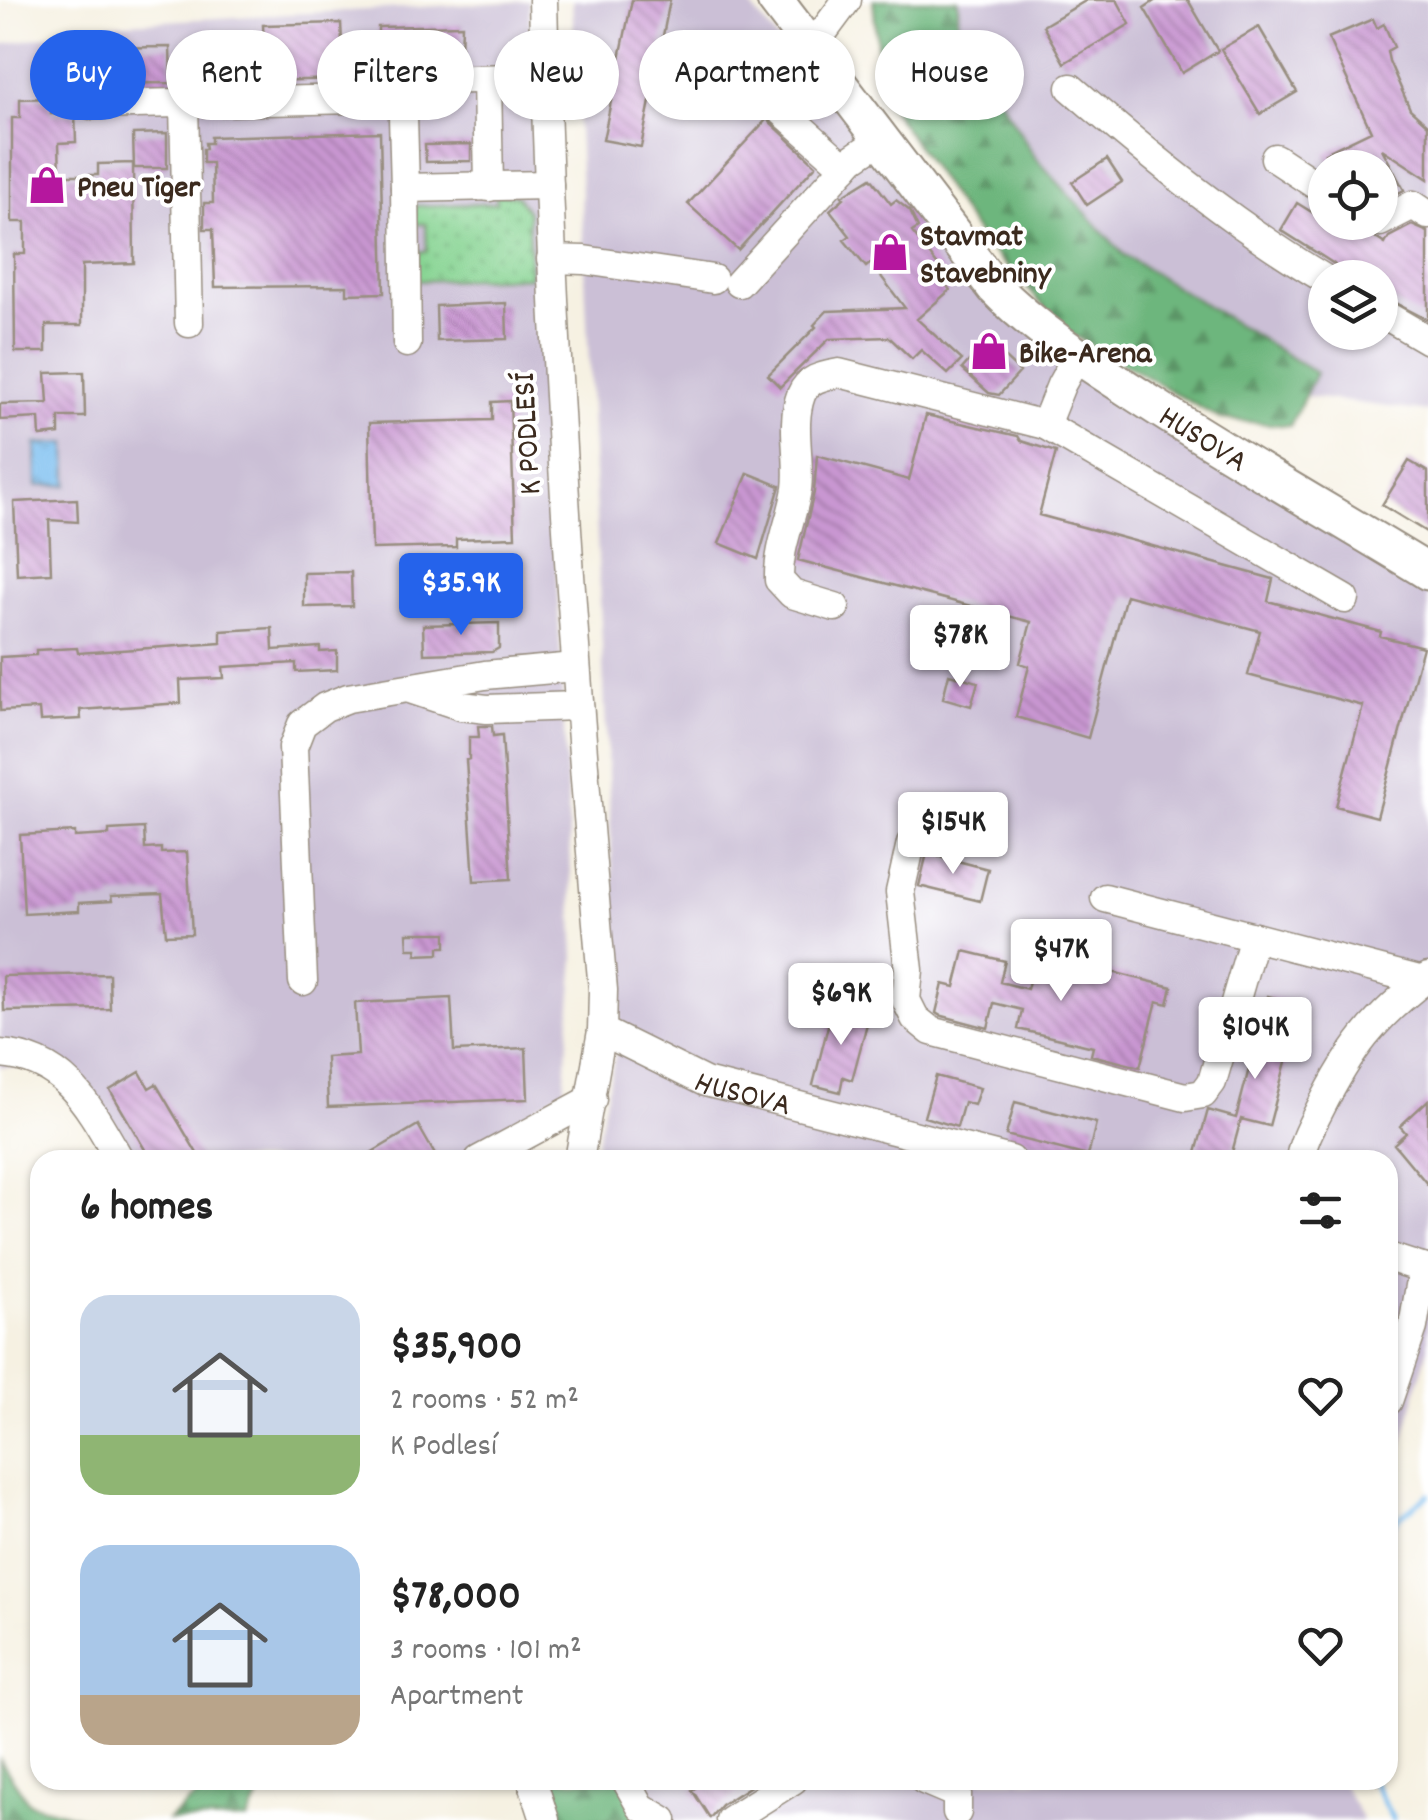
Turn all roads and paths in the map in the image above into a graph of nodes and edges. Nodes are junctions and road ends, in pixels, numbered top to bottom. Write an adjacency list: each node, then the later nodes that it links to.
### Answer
1 (543, 0): 4 (street, K PODLESÍ)
2 (776, 0): 5 (main road, HUSOVA)
3 (847, 0): 6 (street)
4 (544, 30)
5 (798, 30)
6 (825, 30)
7 (494, 78): 8 (street)
8 (475, 79): 20 (street)
9 (1071, 88): 25 (street)
10 (855, 103): 15 (main road, HUSOVA)
11 (184, 120): 26 (street)
12 (403, 120): 21 (street)
13 (547, 120): 19 (street, K PODLESÍ)
14 (792, 120): 17 (street)
15 (883, 138): 17 (street); 30 (main road, HUSOVA)
16 (1275, 158): 18 (street)
17 (844, 167): 24 (street)
18 (1308, 180)
19 (549, 185): 20 (street); 24 (street, K PODLESÍ)
20 (489, 186): 21 (street)
21 (404, 188): 29 (street)
22 (1398, 211): 23 (street)
23 (1428, 215)
24 (550, 259): 35 (street, K PODLESÍ)
25 (1308, 269)
26 (188, 322)
27 (1398, 322): 28 (street)
28 (1428, 340)
29 (406, 343)
30 (1078, 356): 31 (street); 32 (main road, HUSOVA)
31 (1045, 425): 33 (street); 34 (street)
32 (1428, 572)
33 (1345, 599)
34 (835, 606)
35 (575, 668): 36 (street); 37 (street, K PODLESÍ)
36 (412, 689): 37 (street); 42 (street)
37 (578, 706): 43 (street, K PODLESÍ)
38 (911, 843): 40 (street)
39 (1105, 898): 40 (street)
40 (1254, 937): 41 (street)
41 (1425, 979): 50 (street)
42 (303, 981)
43 (602, 1032): 45 (street, K PODLESÍ); 49 (street, HUSOVA)
44 (0, 1054): 46 (street)
45 (592, 1099): 47 (street); 48 (street, K PODLESÍ)
46 (113, 1150)
47 (498, 1150)
48 (582, 1150)
49 (972, 1150)
50 (1303, 1150)
51 (1398, 1260): 52 (street)
52 (1426, 1269): 53 (street)
53 (1398, 1371)
54 (536, 1790): 59 (street)
55 (632, 1790): 60 (street)
56 (777, 1790): 61 (street)
57 (948, 1790): 58 (street)
58 (957, 1812)
59 (546, 1820)
60 (663, 1820)
61 (730, 1820)

